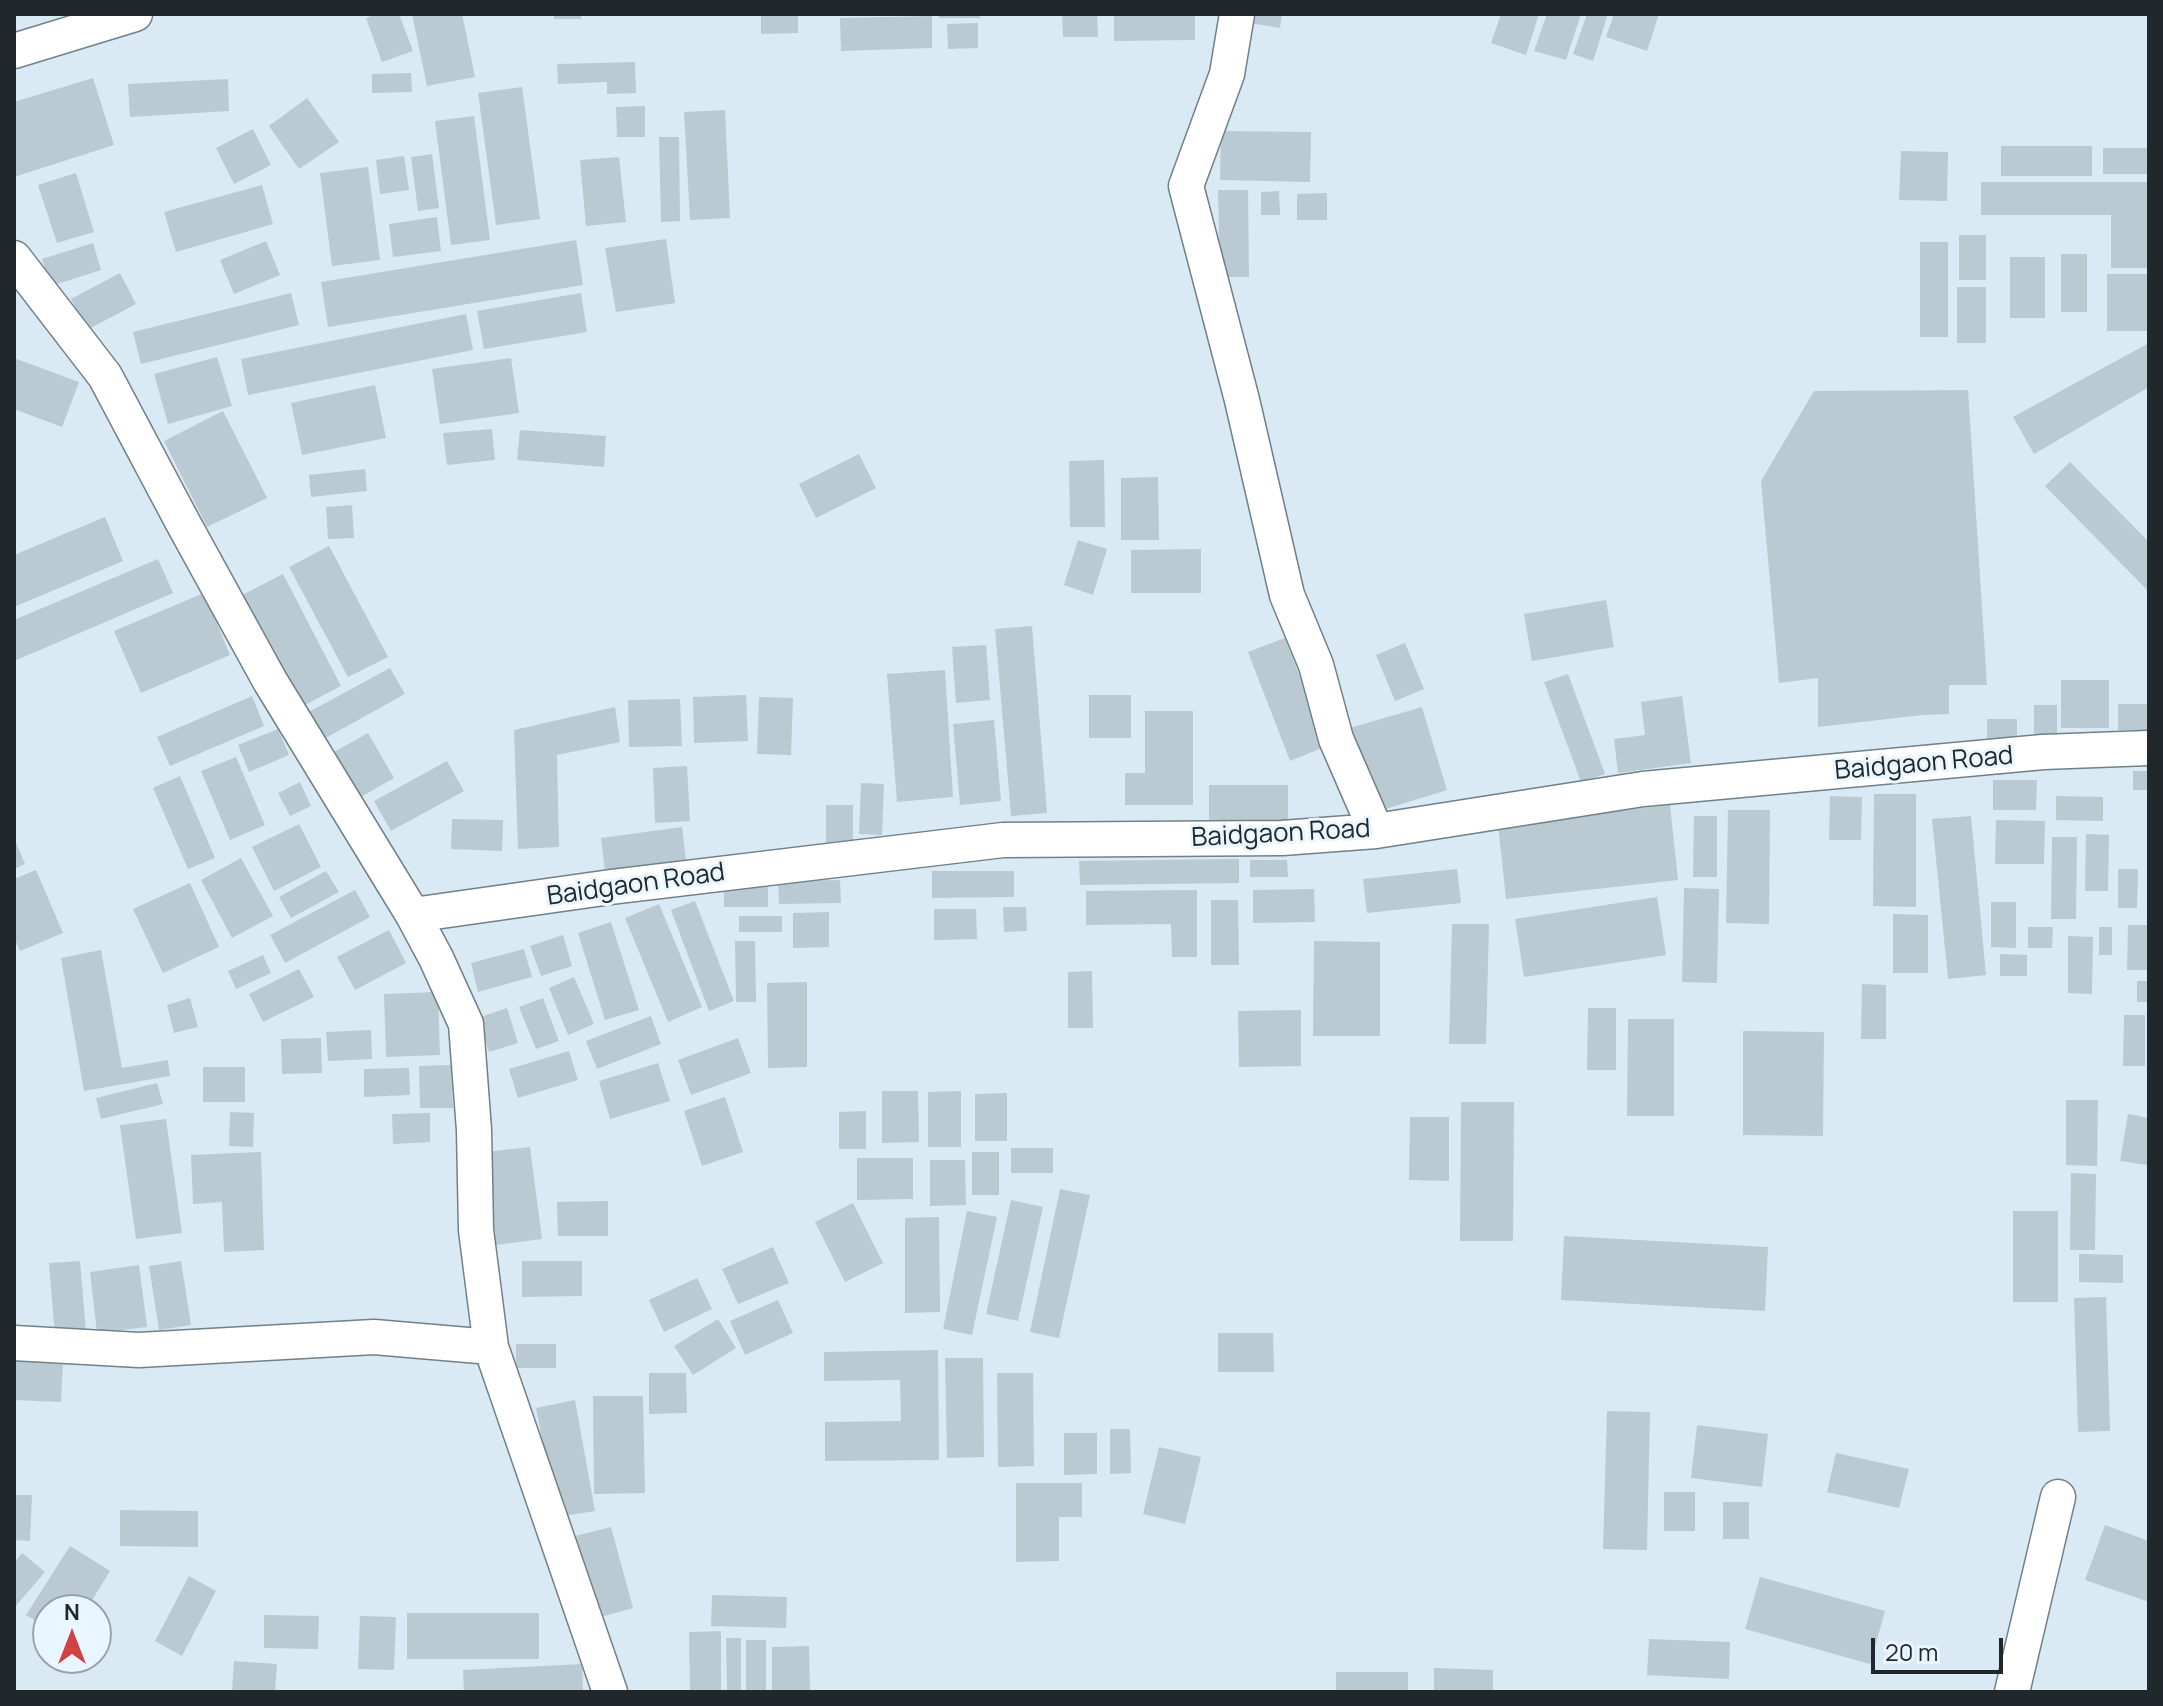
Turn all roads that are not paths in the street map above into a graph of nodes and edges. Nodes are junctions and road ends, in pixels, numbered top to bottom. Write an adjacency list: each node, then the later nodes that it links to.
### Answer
1 (135, 14): 3 (street)
2 (1237, 14): 6 (street)
3 (14, 51)
4 (14, 258): 7 (street)
5 (2149, 748): 6 (street, Baidgaon Road)
6 (1376, 831): 7 (street, Baidgaon Road)
7 (413, 915): 9 (street)
8 (14, 1343): 9 (street)
9 (491, 1347): 11 (street)
10 (2058, 1497): 12 (street)
11 (610, 1692)
12 (2012, 1692)

